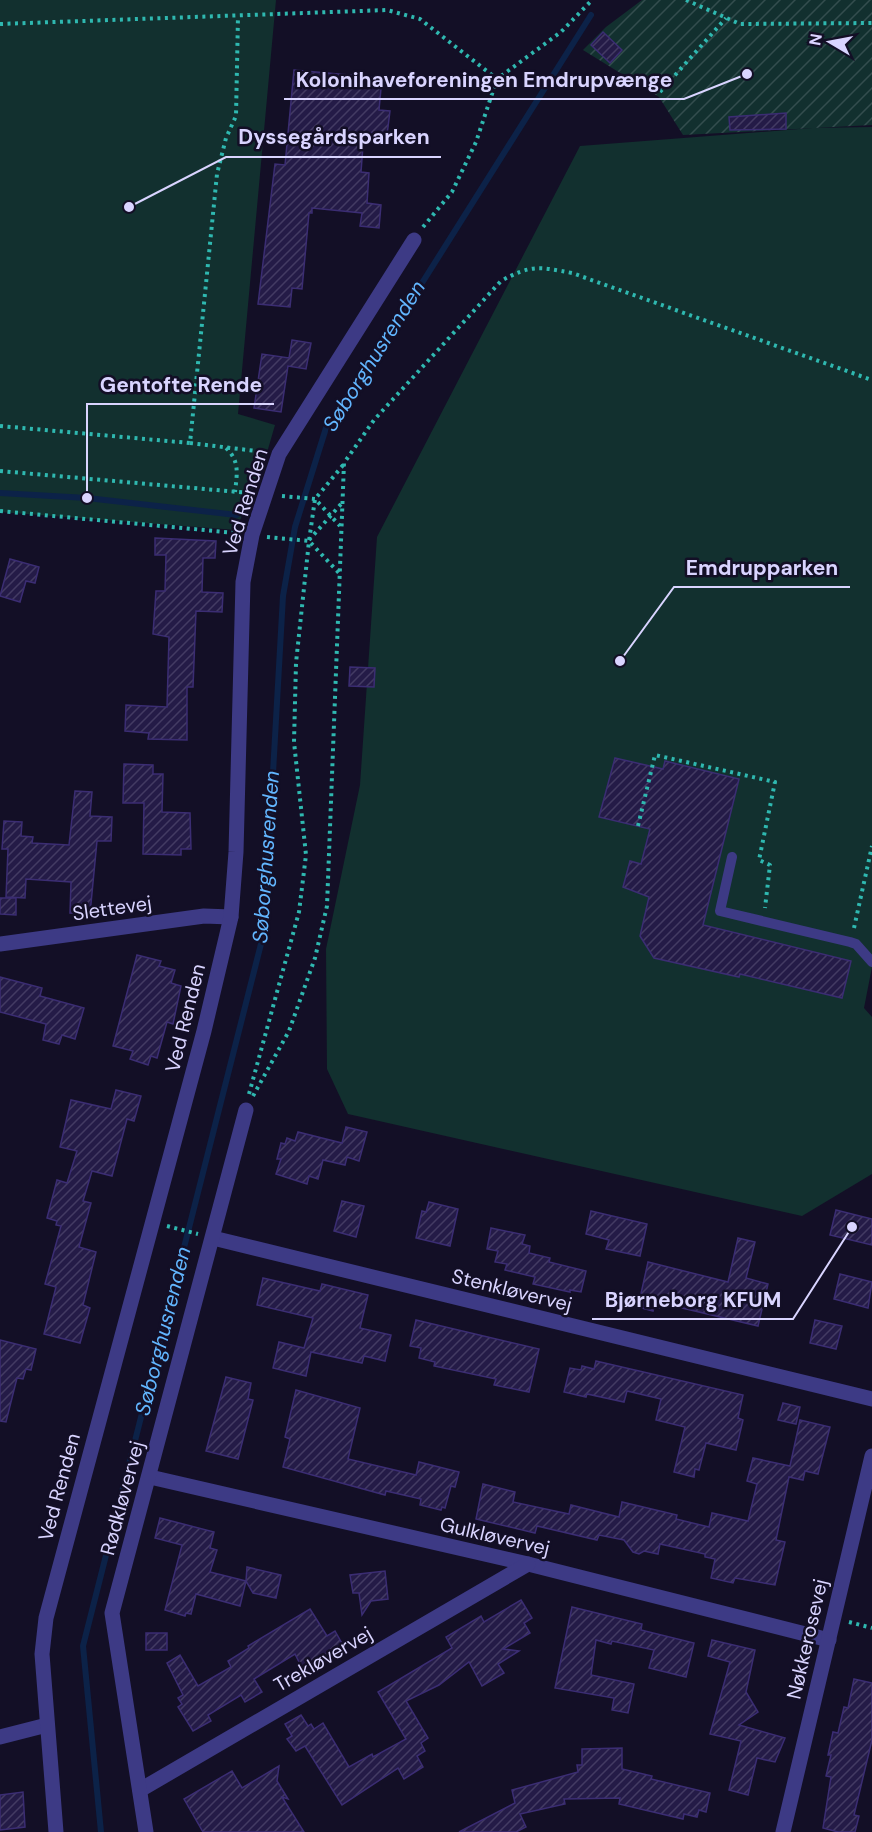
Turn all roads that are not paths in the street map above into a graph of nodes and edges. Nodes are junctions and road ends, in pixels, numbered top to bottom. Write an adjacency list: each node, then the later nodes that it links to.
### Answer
1 (414, 240): 3 (street, Ved Renden)
2 (732, 857): 5 (lane)
3 (231, 917): 4 (street, Slettevej); 13 (street, Ved Renden)
4 (0, 944)
5 (872, 962)
6 (246, 1110): 7 (street, Rødkløvervej)
7 (213, 1238): 8 (street, Stenkløvervej); 10 (street, Rødkløvervej)
8 (872, 1399)
9 (872, 1456): 12 (street, Nøkkerosevej)
10 (150, 1477): 11 (street, Gulkløvervej); 15 (street, Rødkløvervej)
11 (528, 1564): 12 (street, Gulkløvervej); 15 (street, Trekløvervej)
12 (829, 1640): 18 (street, Nøkkerosevej)
13 (47, 1725): 14 (street); 16 (street, Ved Renden)
14 (0, 1737)
15 (140, 1790): 17 (street, Rødkløvervej)
16 (56, 1832)
17 (146, 1832)
18 (783, 1832)

